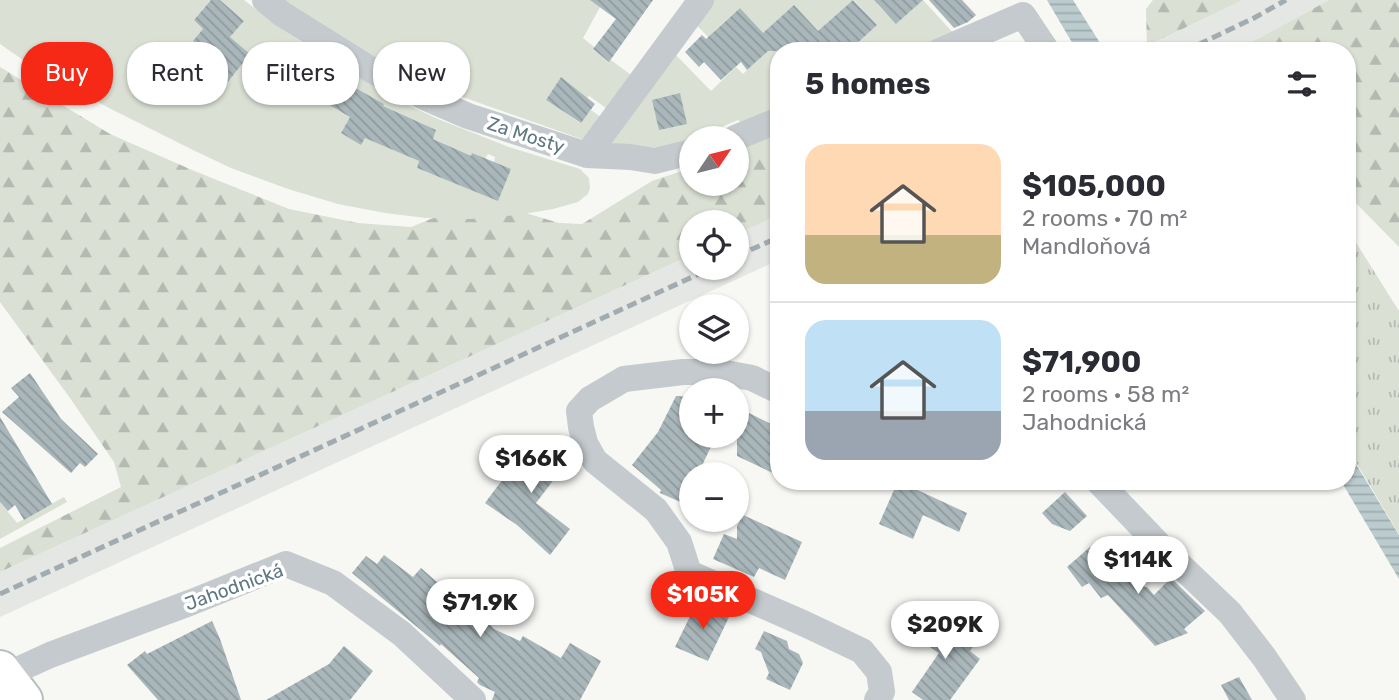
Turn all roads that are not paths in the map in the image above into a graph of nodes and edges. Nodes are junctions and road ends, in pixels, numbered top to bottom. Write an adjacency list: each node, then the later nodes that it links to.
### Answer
1 (265, 0): 7 (street, Za Mosty)
2 (701, 0): 7 (street)
3 (961, 42): 4 (street)
4 (1041, 42)
5 (770, 124): 6 (street)
6 (749, 132)
7 (587, 155): 8 (street, Za Mosty)
8 (679, 155)
9 (770, 386): 13 (street)
10 (1107, 490): 14 (street)
11 (7, 681): 12 (street, Jahodnická)
12 (473, 700)
13 (877, 700)
14 (1293, 700)

